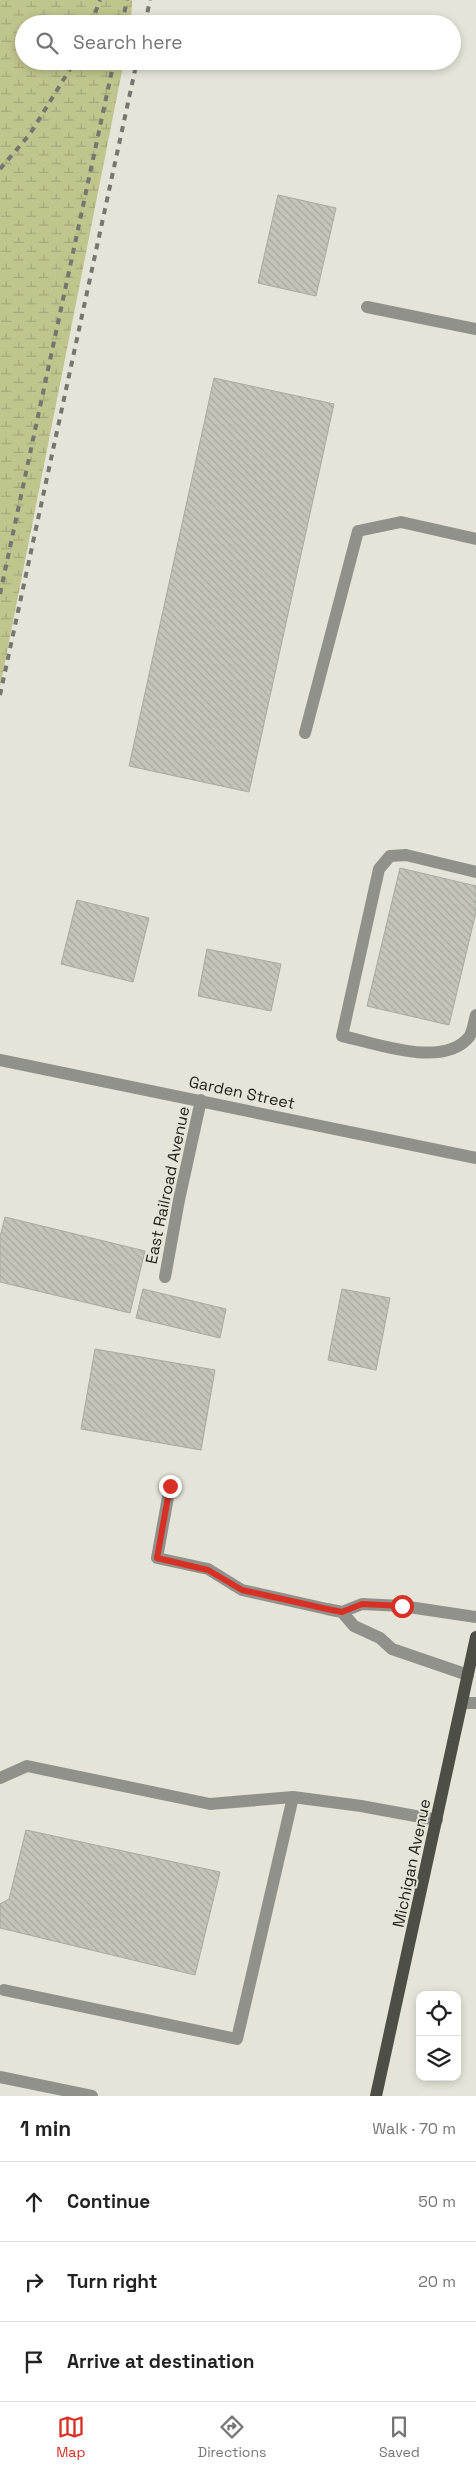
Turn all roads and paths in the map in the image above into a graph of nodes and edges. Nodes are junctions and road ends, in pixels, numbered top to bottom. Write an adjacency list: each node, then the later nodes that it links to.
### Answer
1 (368, 306): 2 (street)
2 (476, 329)
3 (476, 539): 4 (street)
4 (305, 733)
5 (476, 872): 6 (street)
6 (476, 1014)
7 (0, 1060): 8 (street, Garden Street)
8 (201, 1100): 9 (street, Garden Street); 10 (street, East Railroad Avenue)
9 (476, 1158)
10 (165, 1277)
11 (170, 1486): 12 (street)
12 (342, 1612): 13 (street); 15 (street)
13 (476, 1618)
14 (476, 1637): 15 (main road, Michigan Avenue)
15 (468, 1674): 16 (main road, Michigan Avenue)
16 (463, 1703): 17 (street); 20 (main road, Michigan Avenue)
17 (476, 1703)
18 (0, 1778): 19 (street)
19 (292, 1797): 20 (street); 21 (street)
20 (437, 1820): 24 (main road, Michigan Avenue)
21 (4, 1990)
22 (0, 2077): 23 (street)
23 (92, 2096)
24 (376, 2096)

